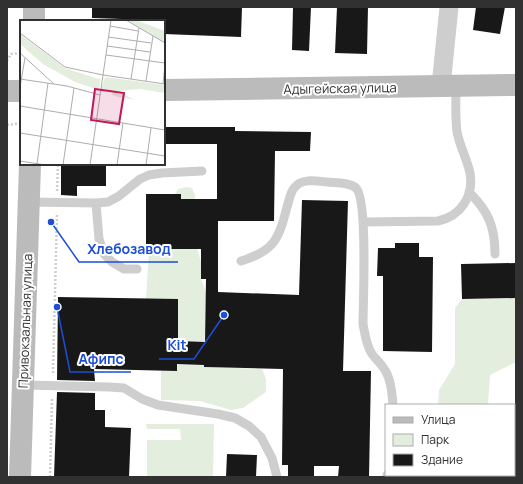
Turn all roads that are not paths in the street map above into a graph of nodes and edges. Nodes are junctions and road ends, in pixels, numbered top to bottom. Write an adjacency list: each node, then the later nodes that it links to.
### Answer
1 (34, 7): 3 (main road)
2 (448, 7): 5 (street)
3 (34, 20)
4 (516, 85): 5 (main road, Адыгейская улица)
5 (449, 86): 6 (main road, Адыгейская улица); 11 (lane)
6 (165, 90)
7 (7, 91): 8 (main road)
8 (20, 91)
9 (30, 165): 12 (main road, Привокзальная улица)
10 (202, 170): 13 (lane)
11 (469, 192): 14 (lane); 15 (lane)
12 (29, 202): 13 (lane); 18 (main road, Привокзальная улица)
13 (96, 203): 17 (lane)
14 (364, 222): 16 (lane); 19 (lane)
15 (495, 254)
16 (241, 261)
17 (137, 270)
18 (23, 385): 20 (main road, Привокзальная улица); 21 (lane)
19 (393, 404)
20 (20, 477)
21 (277, 477)

